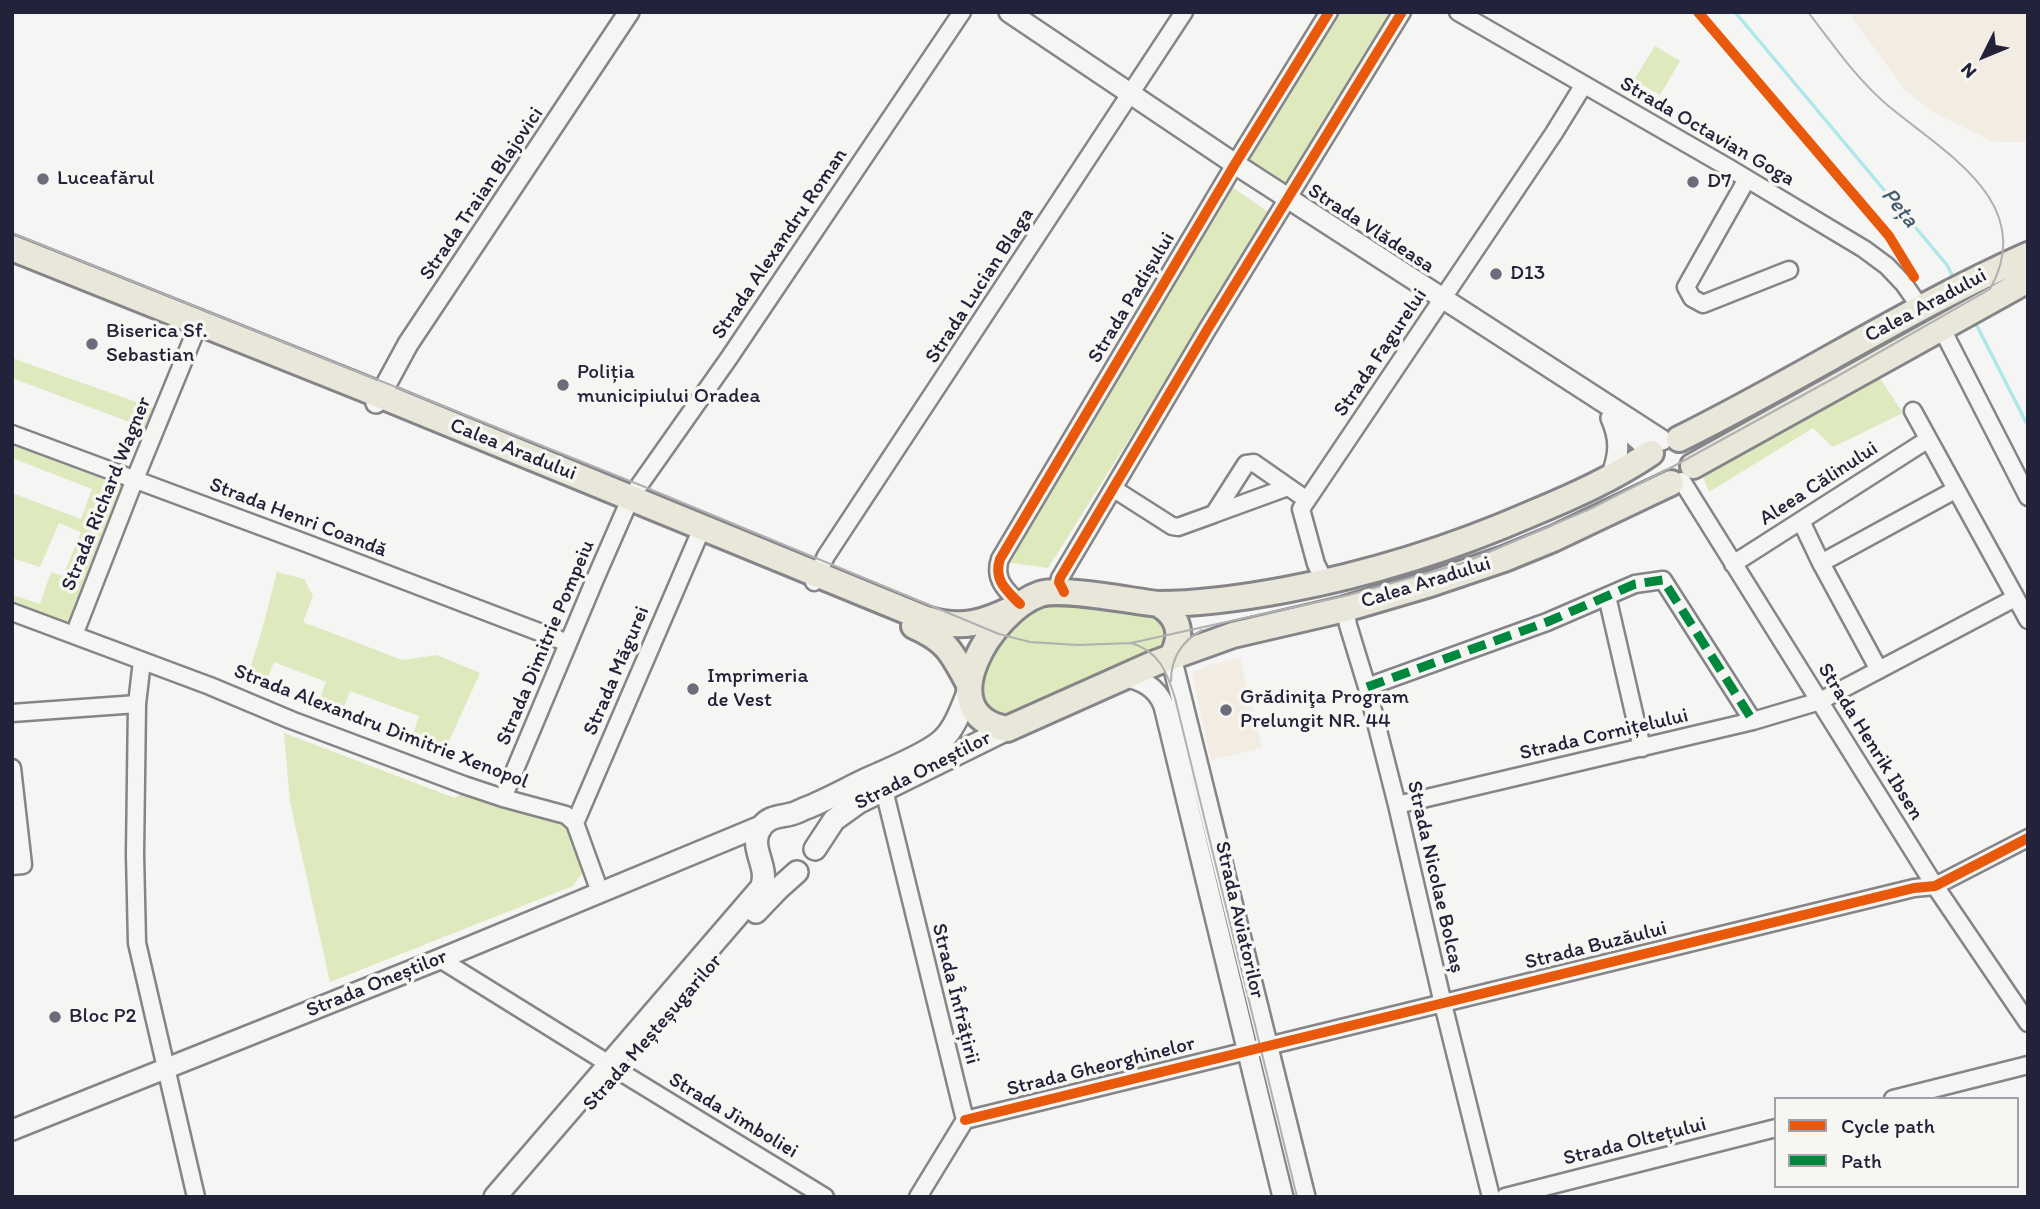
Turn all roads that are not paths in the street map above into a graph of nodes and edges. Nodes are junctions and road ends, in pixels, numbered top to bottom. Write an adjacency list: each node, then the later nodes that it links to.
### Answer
1 (629, 12): 23 (street, Strada Traian Blajovici)
2 (962, 12): 37 (street, Strada Alexandru Roman)
3 (1009, 12): 9 (street, Strada Vlădeasa)
4 (1184, 12): 9 (street, Strada Lucian Blaga)
5 (1329, 12): 10 (street, Strada Padișului)
6 (1402, 12): 12 (street)
7 (1458, 12): 8 (street, Strada Octavian Goga)
8 (1583, 86): 11 (street, Strada Octavian Goga); 18 (street, Strada Fagurelui)
9 (1131, 95): 10 (street, Strada Vlădeasa); 43 (street, Strada Lucian Blaga)
10 (1235, 164): 12 (street, Strada Vlădeasa); 49 (street, Strada Padișului)
11 (1747, 179): 16 (street); 19 (street, Strada Octavian Goga)
12 (1288, 198): 18 (street, Strada Vlădeasa); 33 (street)
13 (12, 248): 20 (main road, Calea Aradului)
14 (2028, 255): 19 (main road, Calea Aradului)
15 (12, 257): 20 (main road, Calea Aradului)
16 (1790, 270)
17 (2027, 281): 21 (main road, Calea Aradului)
18 (1443, 299): 22 (street, Strada Vlădeasa); 36 (street, Strada Fagurelui)
19 (1928, 303): 28 (main road, Calea Aradului)
20 (198, 326): 23 (main road, Calea Aradului); 31 (street, Strada Richard Wagner)
21 (1945, 327): 30 (main road, Calea Aradului); 35 (street)
22 (1573, 384): 25 (street, Strada Vlădeasa); 28 (street, Strada Vlădeasa)
23 (377, 399): 37 (main road, Calea Aradului)
24 (1913, 411): 27 (street)
25 (1609, 414): 28 (street, Strada Vlădeasa); 29 (street)
26 (12, 434): 31 (street, Strada Henri Coandă)
27 (1927, 440): 34 (street); 39 (street, Aleea Călinului)
28 (1661, 446): 29 (main road, Calea Aradului); 30 (main road); 30 (main road)
29 (1611, 477): 44 (main road, Calea Aradului)
30 (1682, 477): 42 (street, Strada Henrik Ibsen); 50 (main road, Calea Aradului)
31 (135, 479): 53 (street, Strada Richard Wagner); 54 (street, Strada Henri Coandă)
32 (1288, 487): 36 (street); 38 (street); 38 (street)
33 (1114, 489): 38 (street); 45 (street)
34 (1955, 490): 41 (street); 47 (street)
35 (2028, 497)
36 (1307, 500): 44 (street)
37 (629, 501): 40 (main road, Calea Aradului); 43 (main road, Calea Aradului); 54 (street, Strada Dimitrie Pompeiu)
38 (1214, 514)
39 (1801, 521): 41 (street); 42 (street, Aleea Călinului)
40 (699, 535): 43 (main road, Calea Aradului); 72 (street, Strada Măgurei)
41 (1821, 563): 57 (street)
42 (1733, 564): 61 (street, Strada Henrik Ibsen)
43 (815, 579): 49 (main road, Calea Aradului); 59 (main road, Calea Aradului)
44 (1325, 582): 48 (main road, Calea Aradului)
45 (1064, 592): 48 (main road, Calea Aradului); 49 (main road, Calea Aradului)
46 (1607, 596): 60 (street); 64 (street); 66 (street)
47 (2015, 598): 52 (street); 57 (street, Strada Cornițelului)
48 (1158, 604): 55 (main road)
49 (1018, 606): 59 (main road, Calea Aradului)
50 (1345, 608): 55 (main road, Calea Aradului); 60 (street, Strada Nicolae Bolcaș)
51 (12, 612): 53 (street, Strada Alexandru Dimitrie Xenopol)
52 (2028, 620)
53 (74, 635): 56 (street, Strada Alexandru Dimitrie Xenopol)
54 (568, 643): 69 (street, Strada Dimitrie Pompeiu)
55 (1171, 657): 58 (main road, Calea Aradului); 83 (street, Strada Aviatorilor)
56 (142, 661): 62 (street); 69 (street, Strada Alexandru Dimitrie Xenopol)
57 (1879, 670): 61 (street, Strada Cornițelului)
58 (1123, 676): 65 (main road, Calea Aradului); 84 (street, Strada Aviatorilor)
59 (969, 687): 65 (main road, Calea Aradului); 71 (main road, Strada Oneștilor)
60 (1367, 687): 70 (street, Strada Nicolae Bolcaș)
61 (1820, 701): 64 (street, Strada Cornițelului); 78 (street, Strada Henrik Ibsen)
62 (137, 704): 63 (street); 86 (street)
63 (12, 713)
64 (1753, 721): 66 (street, Strada Cornițelului)
65 (1007, 729): 68 (main road, Strada Oneștilor)
66 (1642, 748): 70 (street, Strada Cornițelului)
67 (12, 768): 76 (street)
68 (884, 790): 75 (main road, Strada Oneștilor); 89 (street, Strada Înfrățirii)
69 (503, 798): 72 (street, Strada Alexandru Dimitrie Xenopol)
70 (1397, 805): 81 (street, Strada Nicolae Bolcaș)
71 (789, 815): 74 (main road); 75 (main road)
72 (575, 823): 79 (street)
73 (2028, 838): 78 (street)
74 (755, 842): 77 (main road); 79 (street, Strada Oneștilor); 87 (main road, Strada Meșteșugarilor)
75 (815, 849): 77 (main road)
76 (18, 865)
77 (797, 872): 87 (main road, Strada Meșteșugarilor)
78 (1935, 886): 81 (street, Strada Buzăului); 82 (street, Strada Henrik Ibsen)
79 (600, 892): 80 (street, Strada Oneștilor)
80 (440, 959): 86 (street, Strada Oneștilor); 87 (street, Strada Jimboliei)
81 (1443, 1004): 83 (street, Strada Buzăului); 99 (street, Strada Nicolae Bolcaș)
82 (2028, 1023)
83 (1267, 1046): 84 (street, Strada Gheorghinelor); 98 (street, Strada Aviatorilor)
84 (1246, 1051): 89 (street, Strada Gheorghinelor); 97 (street, Strada Aviatorilor)
85 (2028, 1065): 88 (street)
86 (167, 1067): 91 (street, Strada Oneștilor); 92 (street)
87 (614, 1068): 93 (main road, Strada Meșteșugarilor); 94 (main road, Strada Meșteșugarilor); 95 (street, Strada Jimboliei)
88 (1901, 1097)
89 (965, 1120): 96 (street)
90 (1774, 1129): 100 (street, Strada Oltețului)
91 (12, 1130)
92 (196, 1197)
93 (495, 1197)
94 (512, 1197)
95 (825, 1197)
96 (918, 1197)
97 (1283, 1197)
98 (1305, 1197)
99 (1491, 1197)
100 (1506, 1197)

